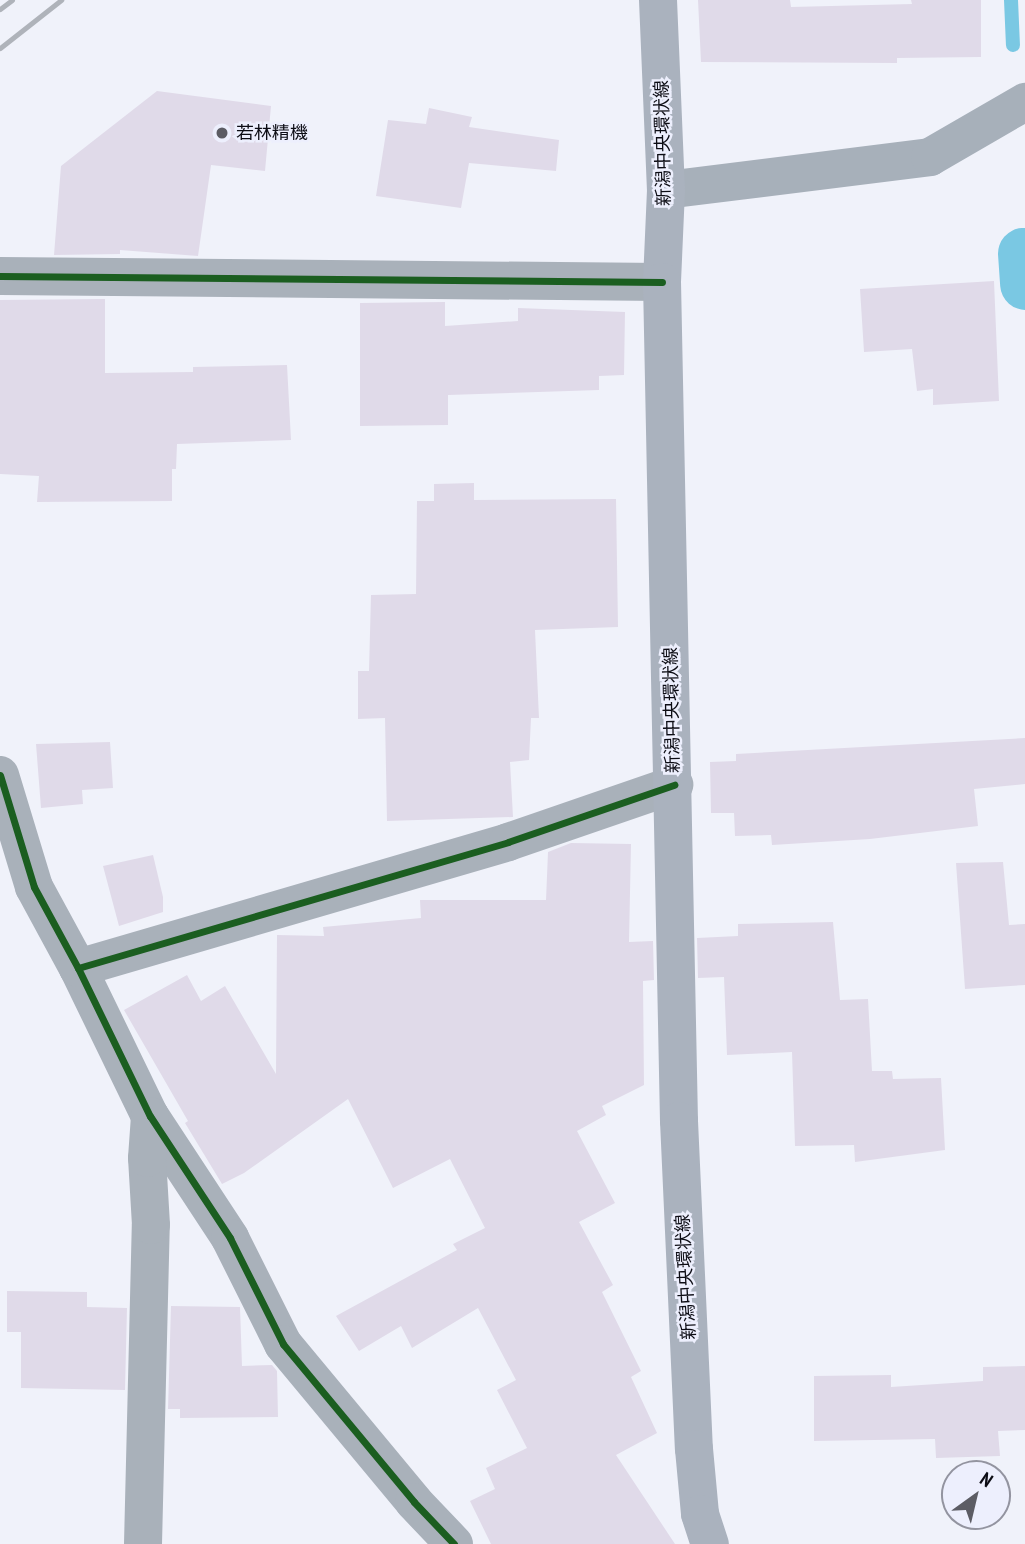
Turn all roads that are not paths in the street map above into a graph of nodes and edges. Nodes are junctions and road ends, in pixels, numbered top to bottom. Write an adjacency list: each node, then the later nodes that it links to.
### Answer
1 (658, 0): 3 (main road, 新潟中央環状線)
2 (1025, 102): 3 (street)
3 (666, 190): 5 (main road, 新潟中央環状線)
4 (0, 276): 5 (street)
5 (662, 282): 7 (main road, 新潟中央環状線)
6 (0, 775): 8 (street)
7 (674, 785): 8 (street); 12 (main road, 新潟中央環状線)
8 (78, 968): 9 (street)
9 (150, 1116): 10 (street); 11 (street)
10 (143, 1544)
11 (454, 1544)
12 (710, 1544)

